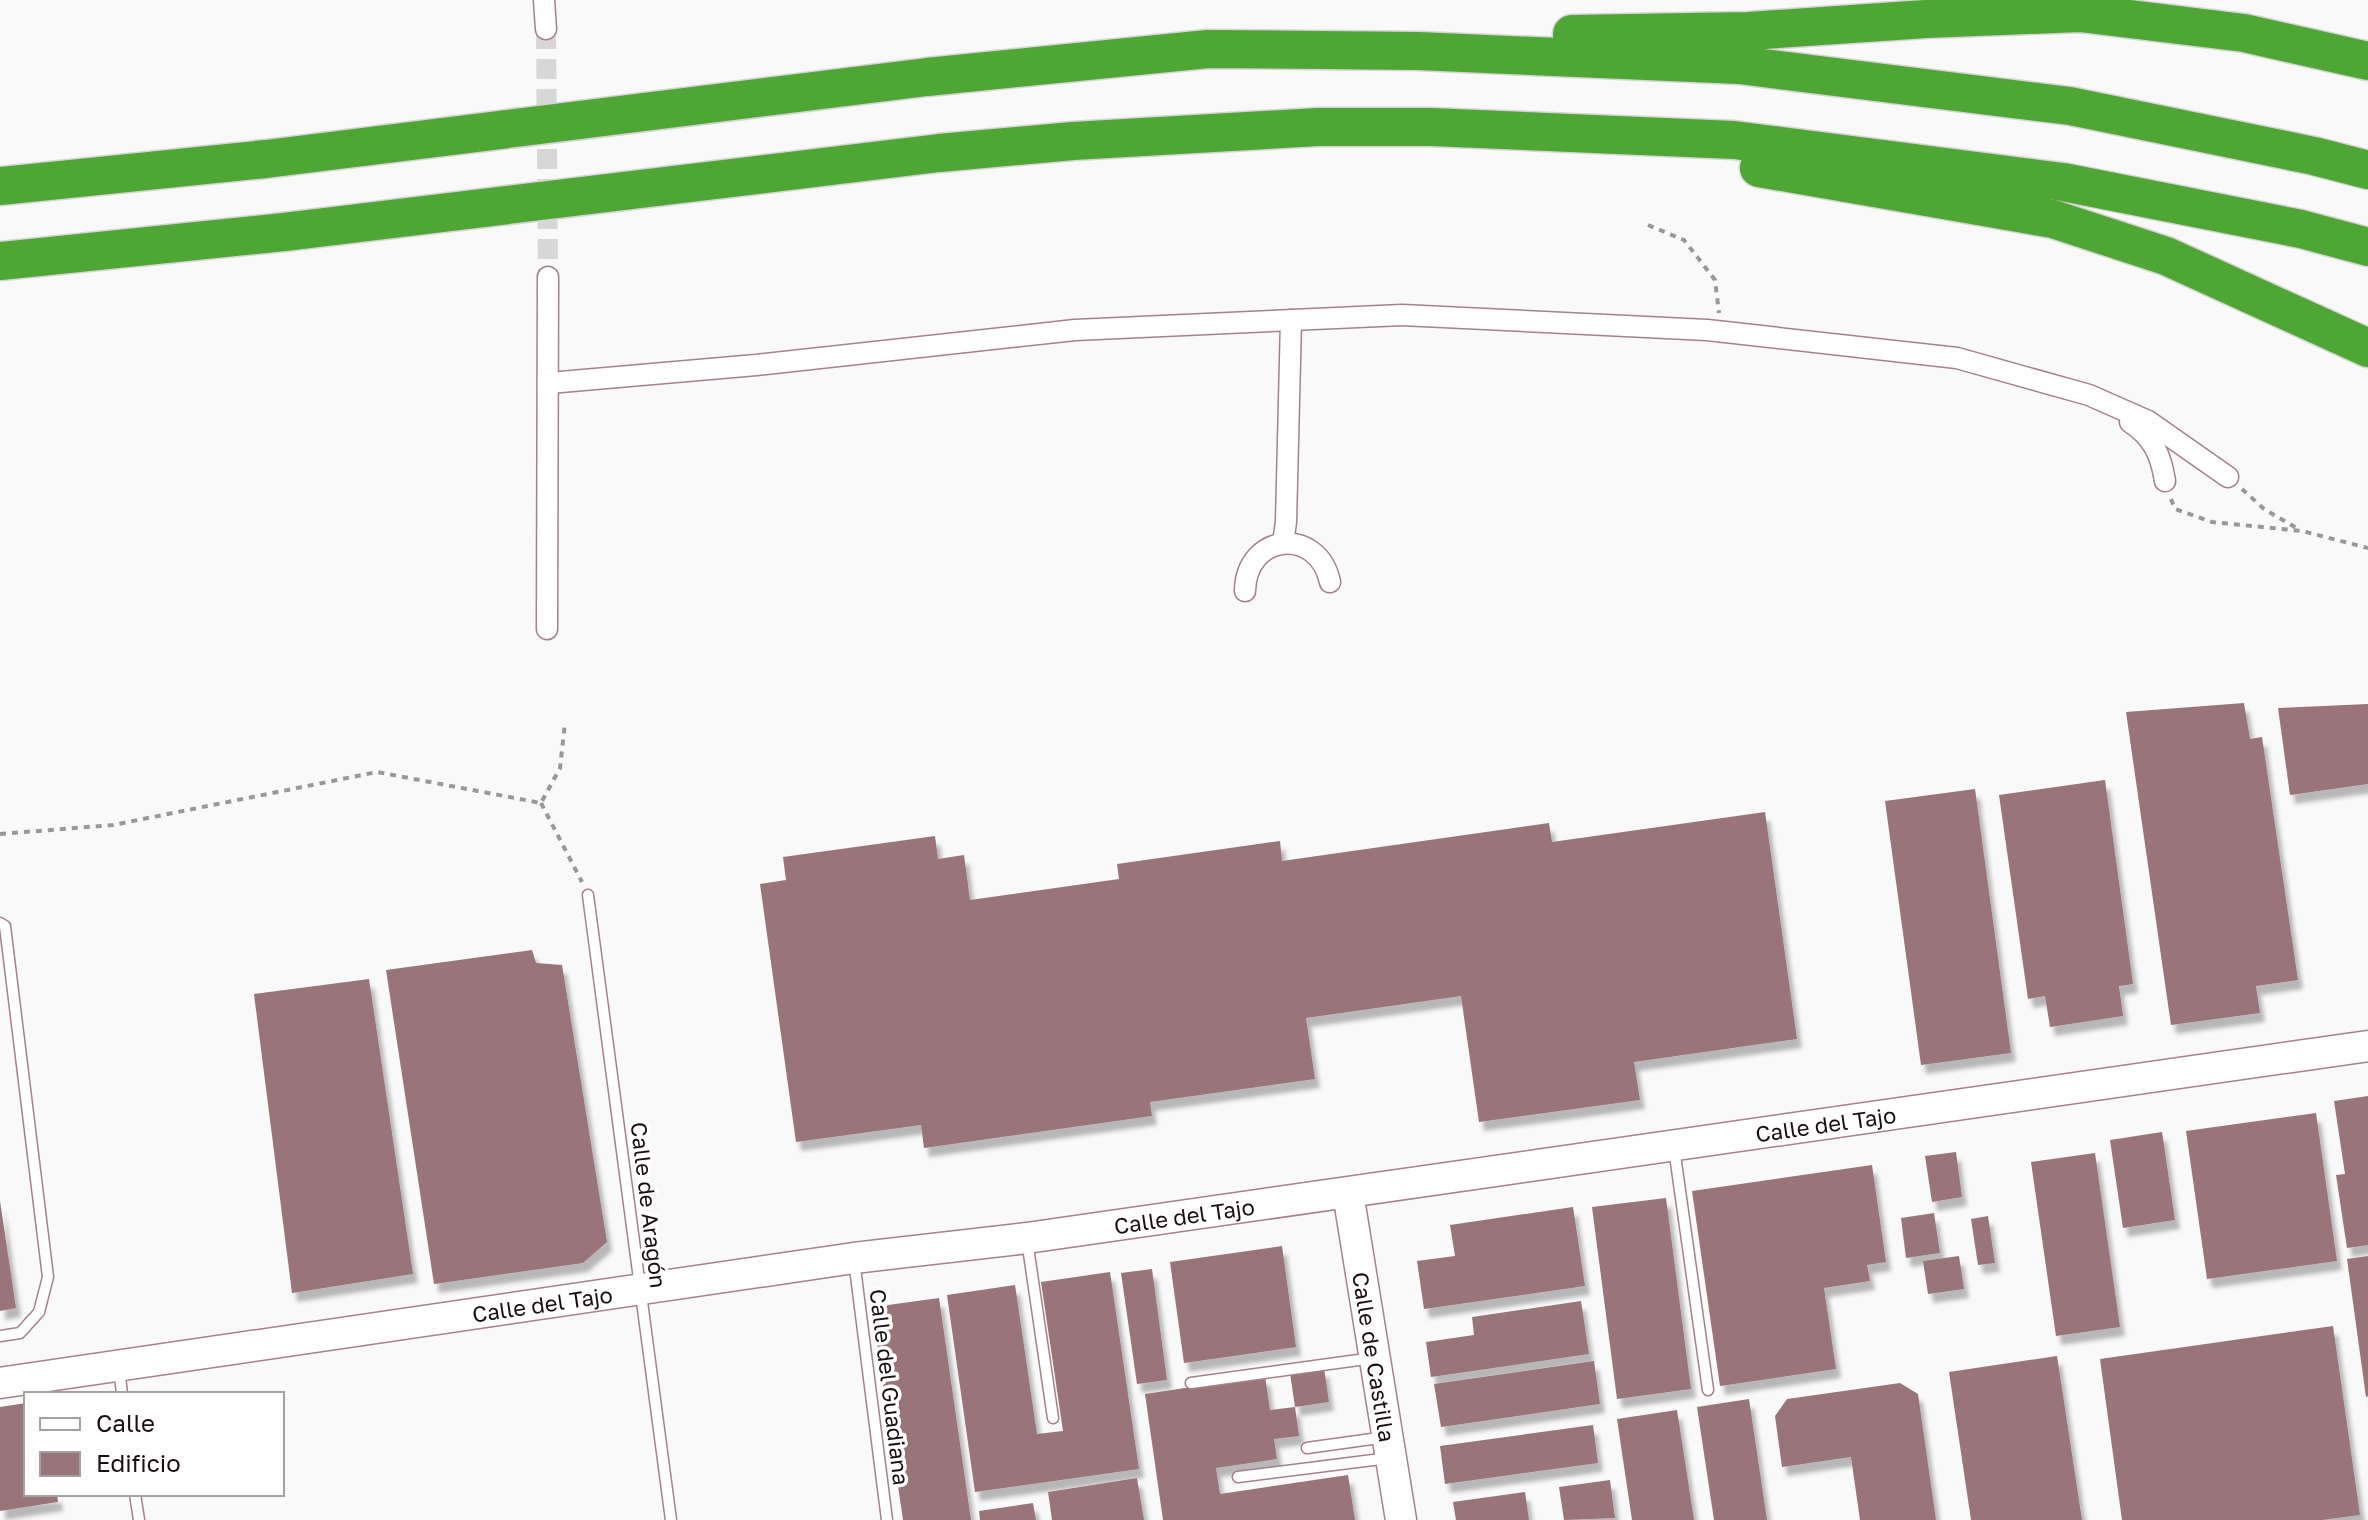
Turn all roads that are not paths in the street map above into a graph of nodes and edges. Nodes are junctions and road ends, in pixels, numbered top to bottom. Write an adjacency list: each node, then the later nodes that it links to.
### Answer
1 (544, 0): 2 (street)
2 (546, 29)
3 (1208, 49): 4 (highway); 6 (highway); 7 (highway)
4 (2368, 61)
5 (1073, 141): 8 (highway); 9 (highway); 12 (highway)
6 (2368, 170)
7 (0, 186)
8 (2368, 247)
9 (0, 261)
10 (548, 277): 13 (street)
11 (1291, 320): 13 (street); 14 (street); 17 (street)
12 (2368, 348)
13 (549, 383): 20 (street)
14 (2089, 395): 15 (street); 16 (street)
15 (2228, 477)
16 (2165, 481)
17 (1283, 543): 18 (street); 19 (street)
18 (1330, 582)
19 (1245, 591)
20 (547, 629)
21 (588, 895): 28 (lane, Calle de Aragón)
22 (0, 923): 29 (lane)
23 (2368, 1046): 24 (street, Calle del Tajo)
24 (1673, 1146): 25 (street, Calle del Tajo); 34 (lane)
25 (1348, 1193): 26 (street, Calle del Tajo); 30 (street, Calle de Castilla)
26 (1027, 1238): 27 (street, Calle del Tajo); 35 (lane)
27 (854, 1258): 28 (street, Calle del Tajo); 42 (lane, Calle del Guadiana)
28 (640, 1289): 31 (street, Calle del Tajo); 41 (lane, Calle de Aragón)
29 (0, 1336)
30 (1375, 1357): 33 (lane); 37 (street, Calle de Castilla)
31 (120, 1380): 32 (street, Calle del Tajo)
32 (0, 1383)
33 (1191, 1383)
34 (1708, 1390)
35 (1053, 1418)
36 (1307, 1448): 37 (lane)
37 (1390, 1448): 38 (lane); 43 (street, Calle de Castilla)
38 (1238, 1477)
39 (135, 1496): 40 (lane)
40 (139, 1520)
41 (671, 1520)
42 (887, 1520)
43 (1401, 1520)

